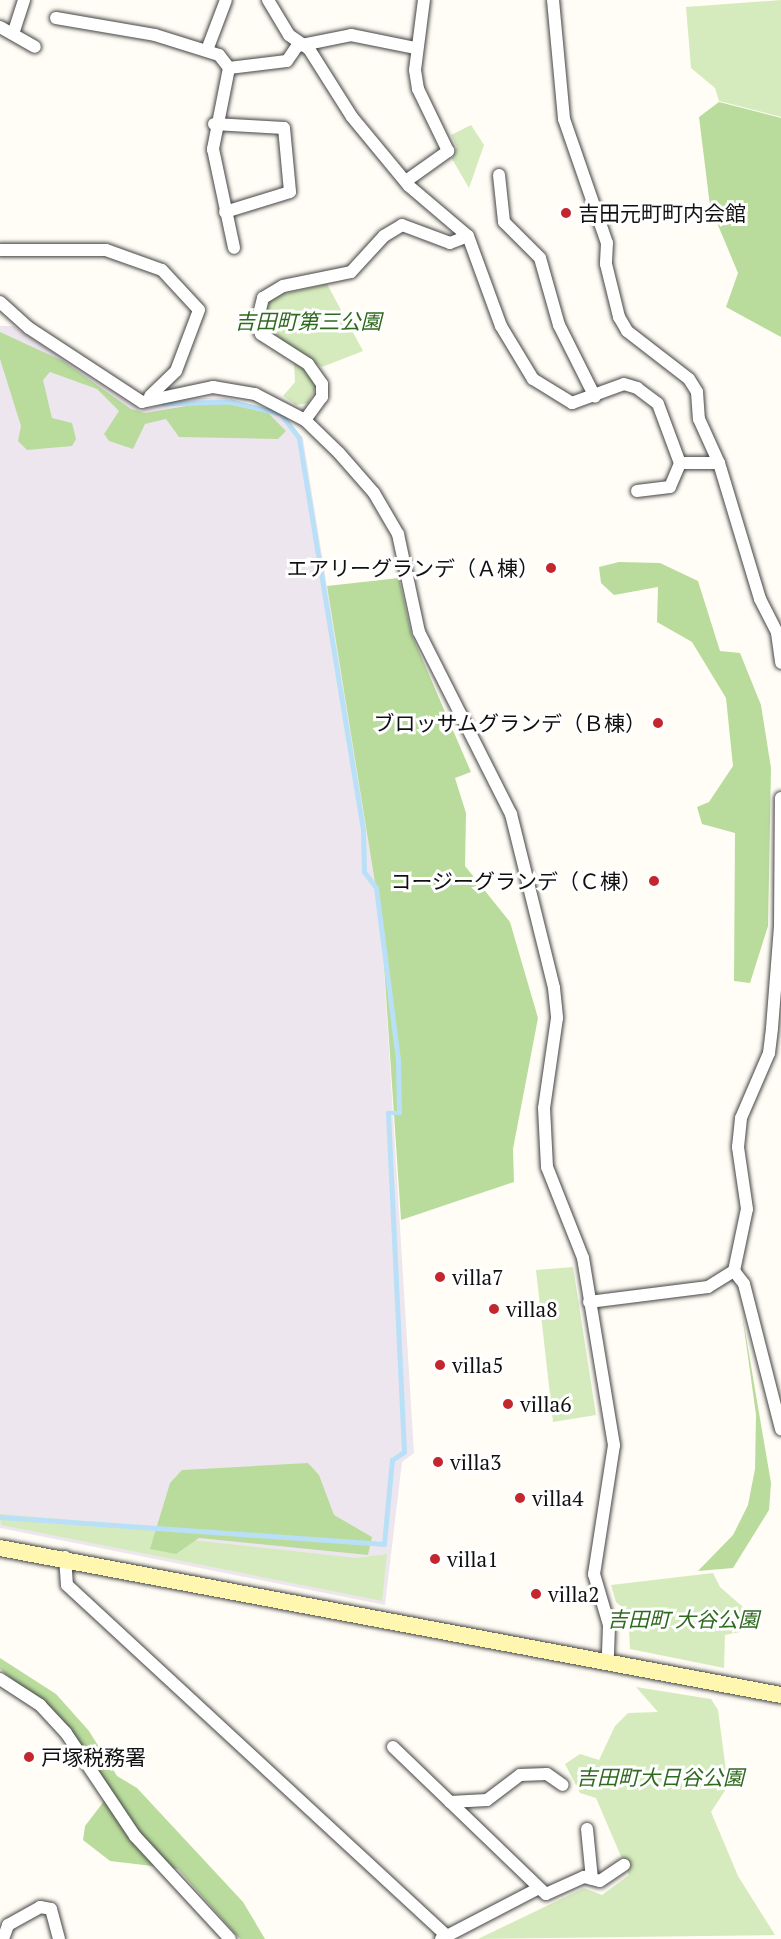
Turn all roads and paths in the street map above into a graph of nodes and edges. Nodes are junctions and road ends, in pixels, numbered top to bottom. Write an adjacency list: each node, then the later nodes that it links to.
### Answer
1 (24, 0): 8 (street)
2 (226, 0): 12 (street)
3 (268, 0): 9 (street)
4 (424, 0): 11 (street)
5 (553, 0): 26 (street)
6 (56, 18): 12 (street)
7 (0, 27): 8 (street)
8 (14, 31): 10 (street)
9 (303, 45): 11 (street); 13 (street); 16 (street)
10 (35, 47)
11 (415, 48): 16 (street)
12 (207, 50): 13 (street)
13 (229, 68): 14 (street)
14 (214, 124): 17 (street); 17 (street)
15 (499, 175): 22 (street)
16 (406, 181): 18 (street)
17 (225, 212): 19 (street)
18 (468, 236): 22 (street); 24 (street)
19 (234, 248)
20 (0, 250): 23 (street)
21 (0, 302): 23 (street)
22 (595, 397): 25 (street)
23 (142, 402): 24 (street)
24 (305, 420): 31 (street)
25 (680, 462): 26 (street); 27 (street)
26 (718, 463): 28 (street)
27 (637, 491)
28 (781, 663)
29 (781, 798): 30 (street)
30 (734, 1271): 31 (street); 32 (street)
31 (589, 1302): 35 (street)
32 (781, 1429)
33 (0, 1548): 34 (street)
34 (65, 1557): 35 (street); 45 (street)
35 (608, 1661): 37 (street)
36 (0, 1679): 48 (street)
37 (781, 1695)
38 (393, 1747): 40 (street)
39 (563, 1785): 40 (street)
40 (450, 1802): 44 (street)
41 (587, 1829): 43 (street)
42 (624, 1864): 43 (street)
43 (592, 1879): 44 (street)
44 (539, 1888): 45 (street)
45 (444, 1937)
46 (3, 1939): 47 (street)
47 (60, 1939)
48 (230, 1939)

